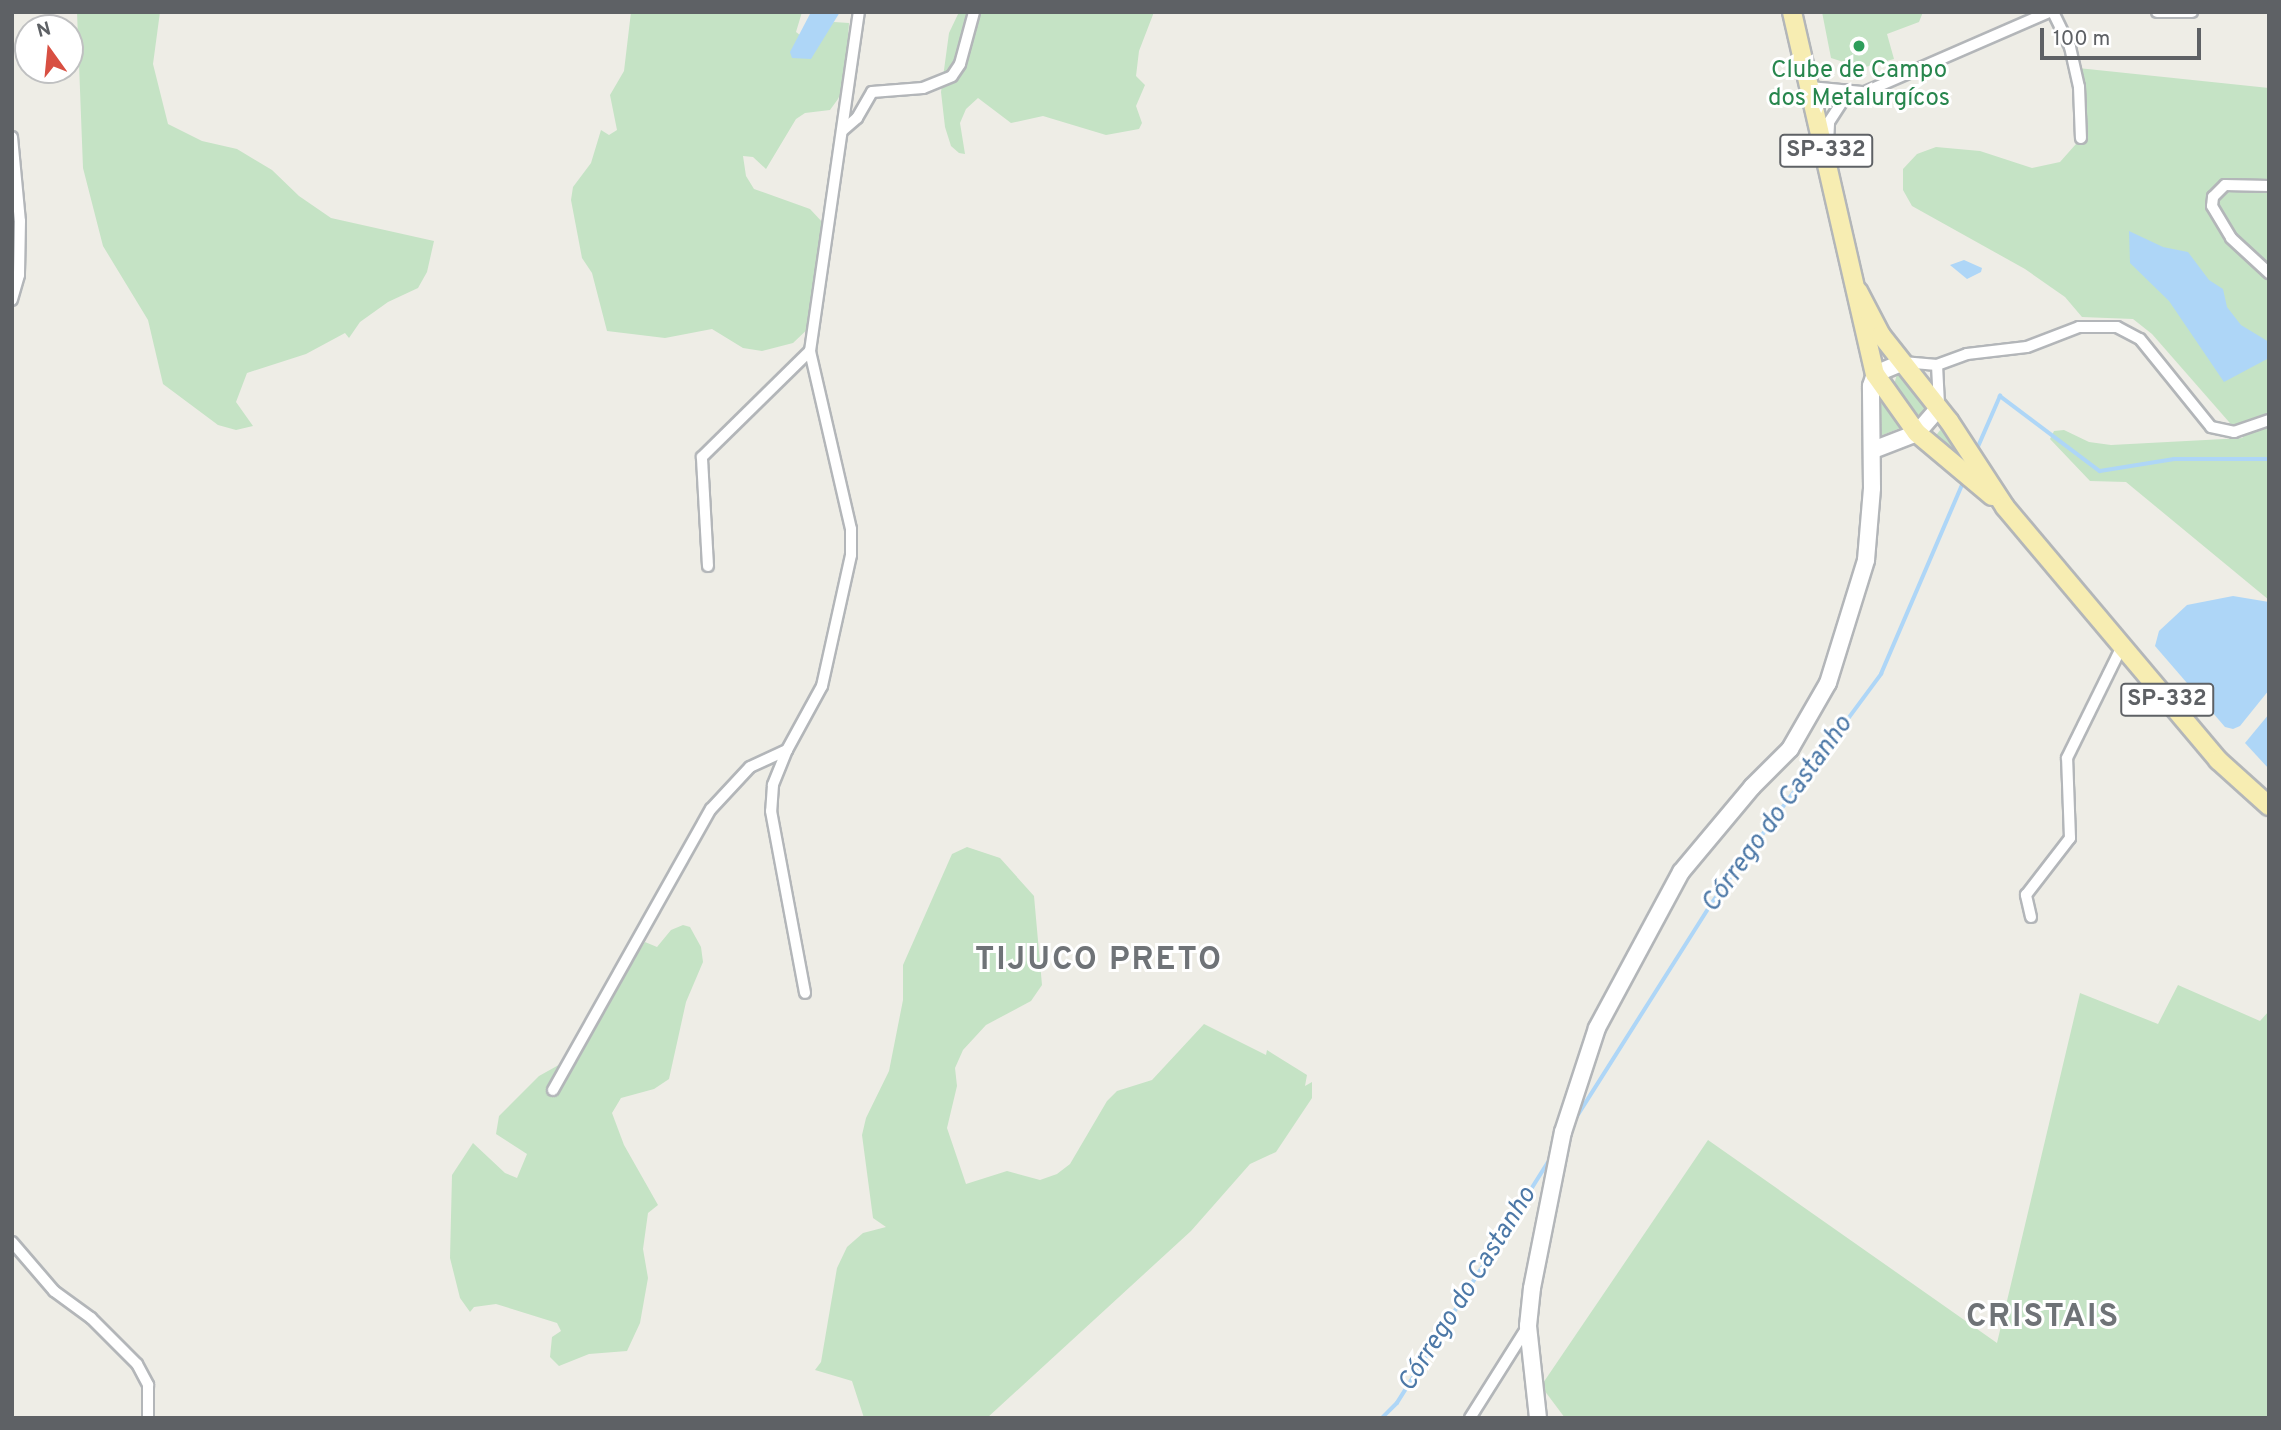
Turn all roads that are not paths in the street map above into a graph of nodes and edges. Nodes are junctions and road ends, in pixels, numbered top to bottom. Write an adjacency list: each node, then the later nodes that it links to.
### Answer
1 (859, 12): 9 (street)
2 (974, 12): 9 (street)
3 (1792, 12): 7 (main road, SP-332)
4 (2051, 12): 8 (street); 11 (street)
5 (2157, 12): 6 (street)
6 (2192, 12)
7 (1810, 87): 8 (street); 12 (main road, SP-332)
8 (1865, 92): 12 (street)
9 (842, 131): 17 (street)
10 (12, 137): 16 (street)
11 (2081, 138)
12 (1830, 168): 15 (main road, SP-332)
13 (2269, 186): 14 (street)
14 (2269, 273)
15 (1858, 291): 18 (main road, SP-332); 20 (main road, SP-332)
16 (12, 300)
17 (810, 351): 26 (street); 28 (street)
18 (1903, 362): 19 (street); 20 (main road); 21 (main road, SP-332)
19 (1937, 365): 21 (street); 22 (street)
20 (1875, 374): 23 (main road, SP-332); 24 (main road)
21 (1939, 408): 23 (main road); 25 (main road, SP-332)
22 (2269, 420)
23 (1917, 433): 24 (main road); 25 (main road, SP-332)
24 (1873, 450): 34 (main road)
25 (2005, 507): 27 (main road, SP-332)
26 (708, 566)
27 (2122, 646): 29 (main road, SP-332); 30 (street)
28 (787, 750): 31 (street); 32 (street)
29 (2269, 806)
30 (2031, 916)
31 (805, 993)
32 (552, 1090)
33 (12, 1242): 35 (street)
34 (1528, 1326): 36 (street); 37 (main road)
35 (148, 1418)
36 (1470, 1418)
37 (1538, 1418)

